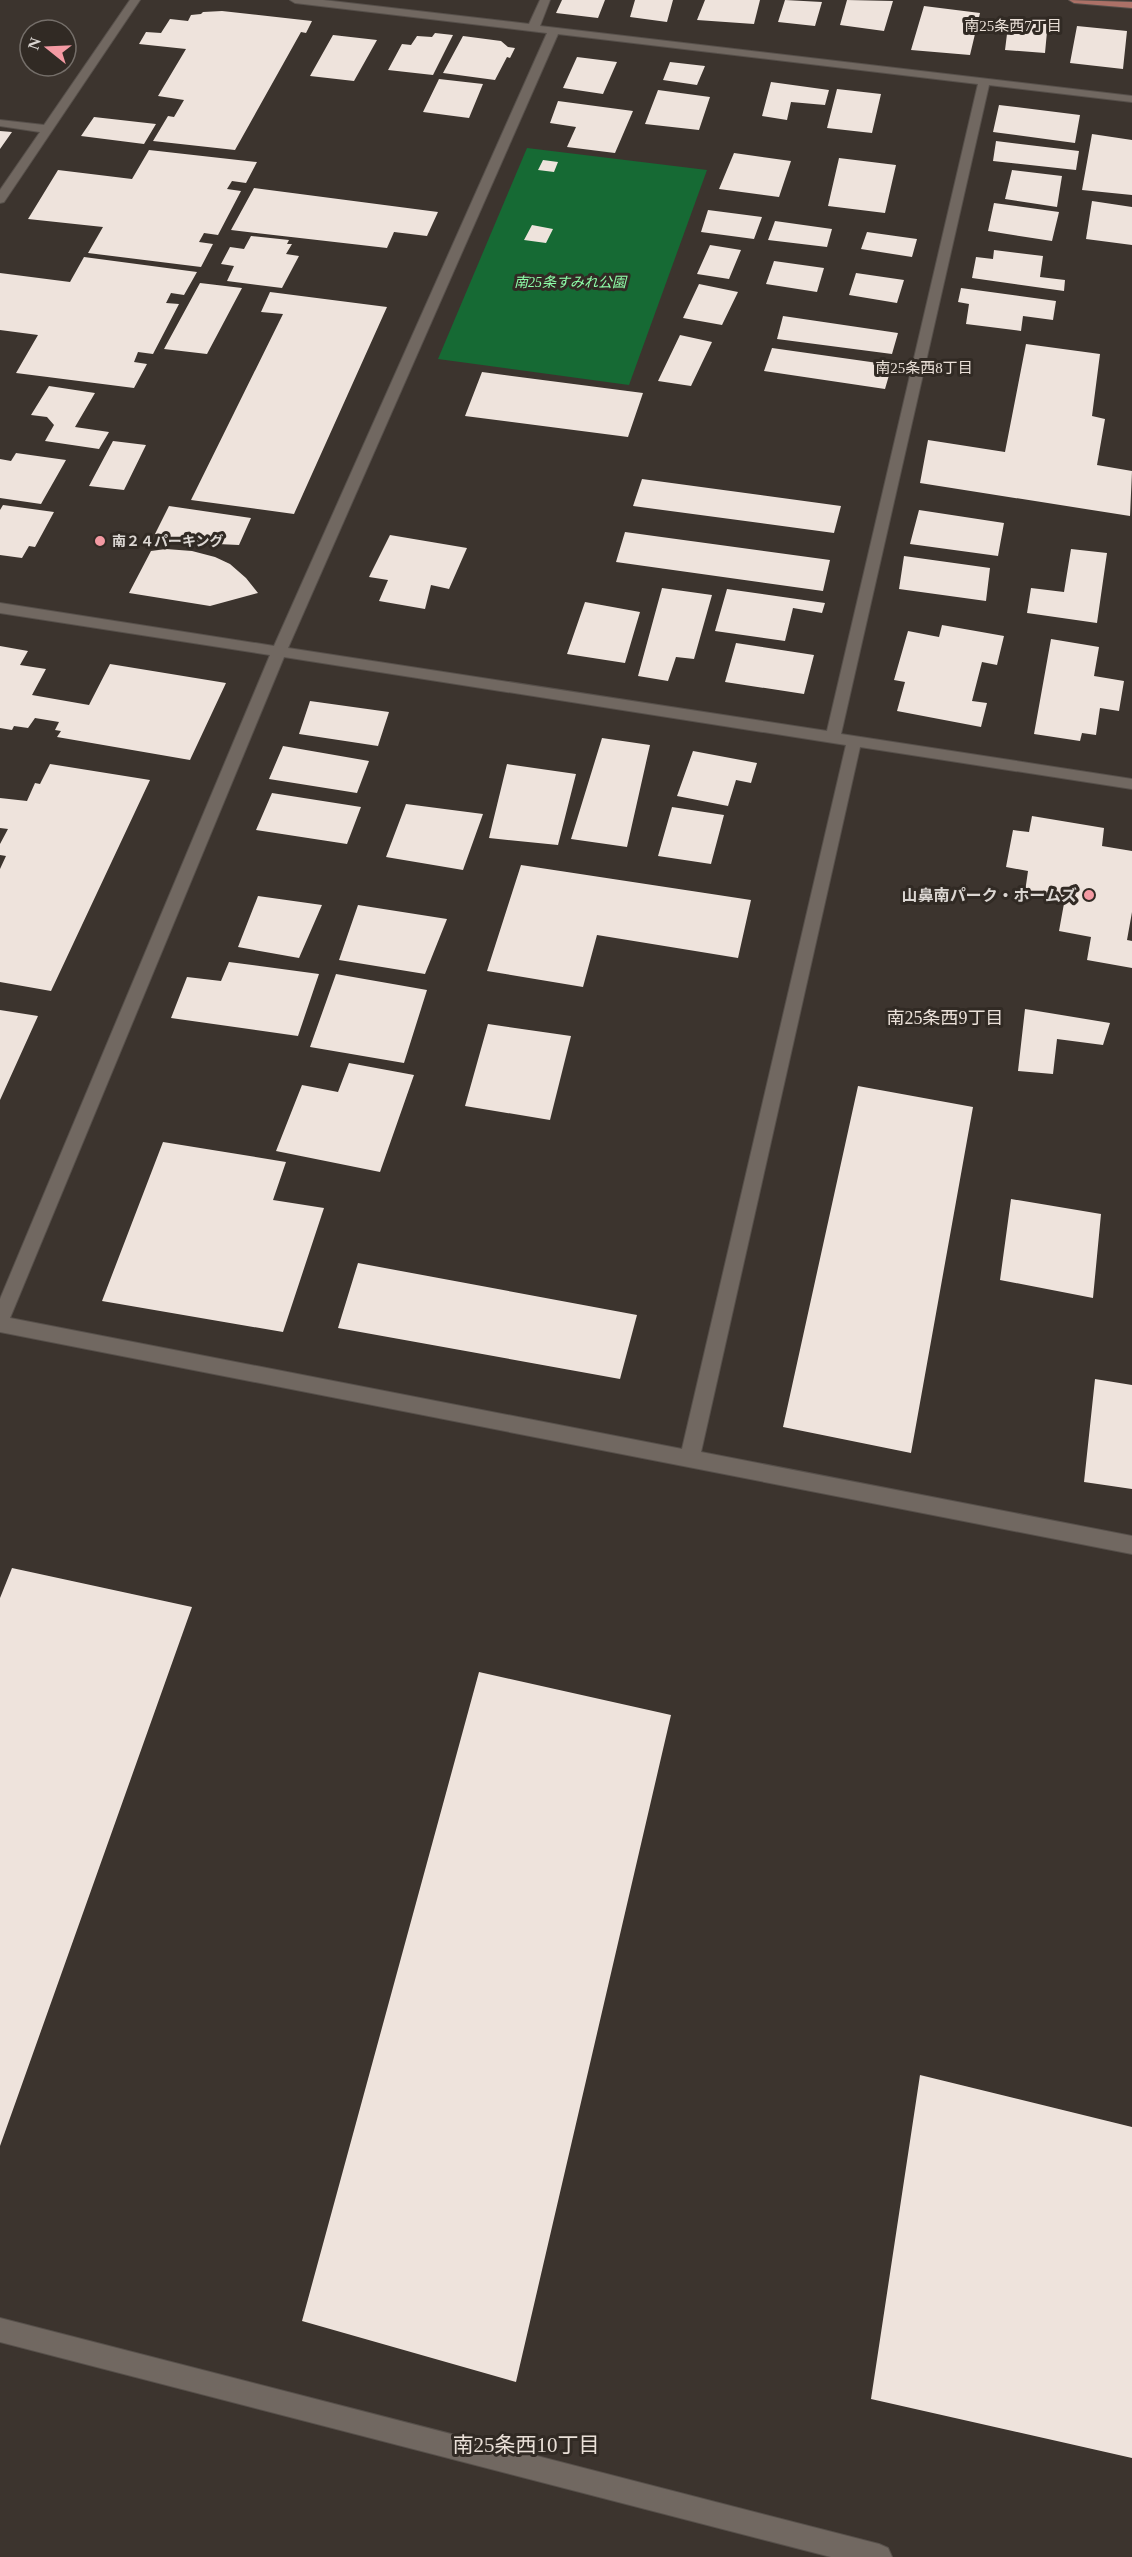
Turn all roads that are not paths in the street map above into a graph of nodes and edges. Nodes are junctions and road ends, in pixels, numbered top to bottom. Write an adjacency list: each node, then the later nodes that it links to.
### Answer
1 (135, 0): 12 (street)
2 (295, 0): 5 (street)
3 (545, 0): 7 (street)
4 (1074, 0): 6 (main road)
5 (359, 4): 7 (street)
6 (1132, 5)
7 (533, 28): 8 (street)
8 (554, 31): 9 (street); 15 (street)
9 (984, 81): 10 (street); 16 (street)
10 (1132, 99)
11 (0, 123): 12 (street)
12 (46, 129): 13 (street)
13 (0, 199)
14 (0, 608): 15 (street)
15 (279, 651): 16 (street); 19 (street)
16 (832, 738): 17 (street)
17 (854, 741): 18 (street); 20 (street)
18 (1132, 784)
19 (0, 1322): 20 (street)
20 (690, 1457): 21 (street)
21 (1132, 1545)
22 (0, 2330): 23 (street)
23 (879, 2557)

